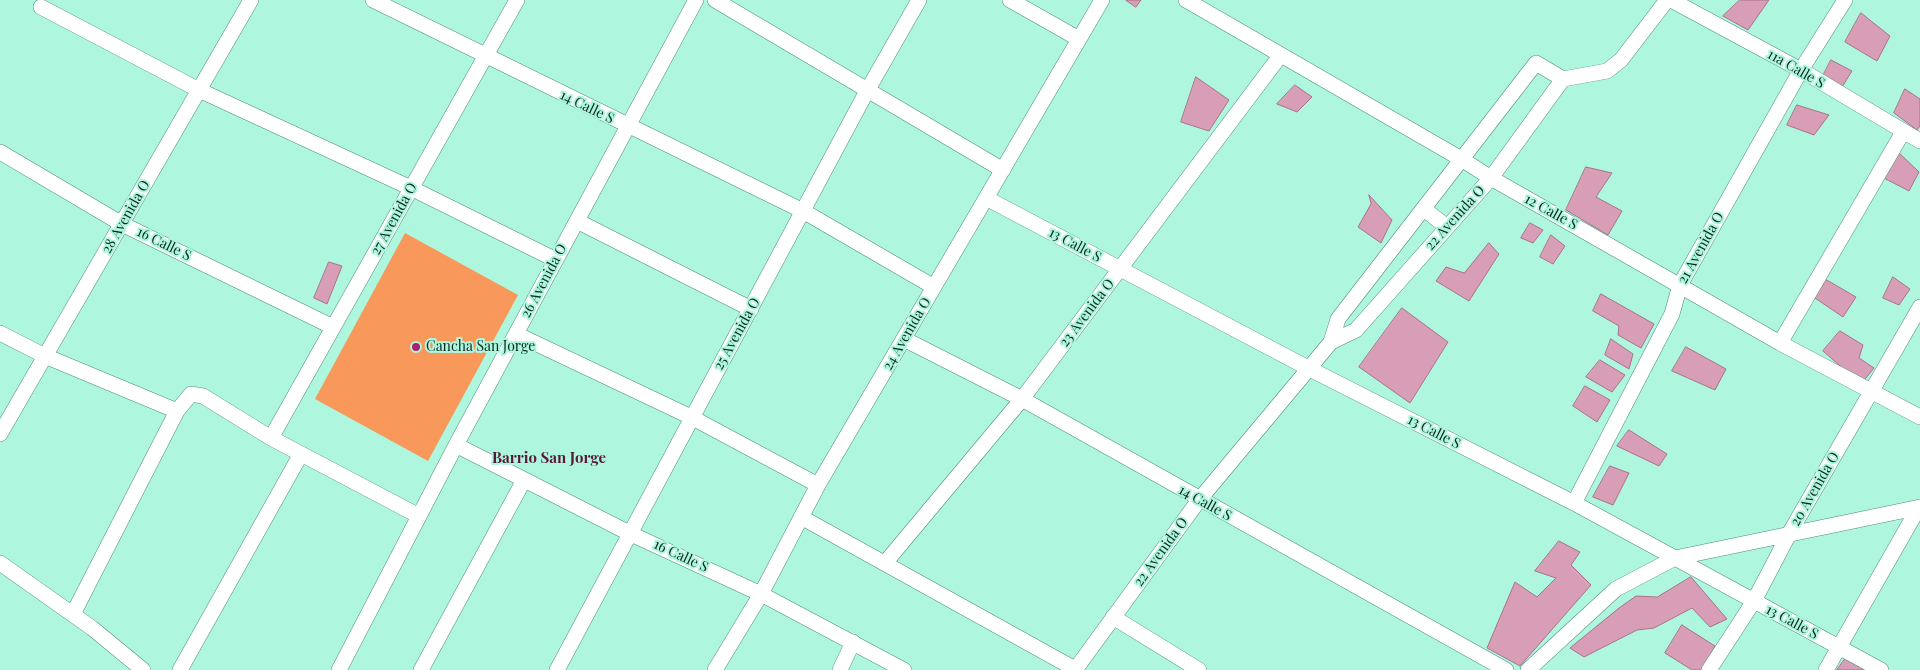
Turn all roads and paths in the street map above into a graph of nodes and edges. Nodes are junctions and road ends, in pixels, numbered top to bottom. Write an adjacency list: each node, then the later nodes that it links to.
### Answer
1 (251, 0): 18 (street, 28 Avenida O)
2 (373, 0): 14 (street, 14 Calle S)
3 (518, 0): 14 (street, 27 Avenida O)
4 (696, 0): 20 (street, 26 Avenida O)
5 (715, 0): 19 (street)
6 (919, 0): 19 (street, 25 Avenida O)
7 (1010, 0): 13 (street)
8 (1102, 0): 13 (street, 24 Avenida O)
9 (1186, 0): 15 (street, 12 Calle S)
10 (1669, 0): 16 (street, 11a Calle S); 17 (street)
11 (1845, 0): 16 (street, 21 Avenida O)
12 (41, 7): 18 (street)
13 (1079, 39): 25 (street, 24 Avenida O)
14 (484, 56): 20 (street, 14 Calle S); 27 (street, 27 Avenida O)
15 (1280, 56): 24 (street, 12 Calle S); 35 (street, 23 Avenida O)
16 (1801, 70): 21 (street, 11a Calle S); 36 (street, 21 Avenida O)
17 (1563, 79): 24 (street); 26 (street, 22 Avenida O)
18 (199, 90): 27 (street); 32 (street, 28 Avenida O)
19 (867, 90): 25 (street); 30 (street, 25 Avenida O)
20 (628, 127): 30 (street, 14 Calle S); 31 (street, 26 Avenida O)
21 (1903, 132): 22 (street, 11a Calle S); 45 (street)
22 (1920, 141)
23 (0, 152): 32 (street, 16 Calle S)
24 (1463, 160): 26 (street, 12 Calle S); 29 (street)
25 (1003, 170): 28 (street, 24 Avenida O)
26 (1491, 178): 33 (street, 22 Avenida O); 36 (street, 12 Calle S)
27 (411, 188): 34 (street); 40 (street, 27 Avenida O)
28 (986, 198): 35 (street, 13 Calle S); 37 (street, 24 Avenida O)
29 (1424, 209): 33 (street); 44 (street)
30 (803, 211): 37 (street, 14 Calle S); 39 (street, 25 Avenida O)
31 (577, 221): 34 (street, 26 Avenida O); 39 (street)
32 (122, 224): 40 (street, 16 Calle S); 46 (street, 28 Avenida O)
33 (1447, 227): 44 (street, 22 Avenida O)
34 (556, 260): 42 (street, 26 Avenida O)
35 (1120, 269): 47 (street, 13 Calle S); 49 (street, 23 Avenida O)
36 (1680, 285): 45 (street, 12 Calle S); 60 (street, 21 Avenida O)
37 (934, 287): 43 (street, 24 Avenida O)
38 (1920, 307): 48 (street, 20 Avenida O)
39 (751, 309): 51 (street, 25 Avenida O)
40 (333, 327): 54 (street, 27 Avenida O)
41 (0, 333): 46 (street)
42 (516, 334): 51 (street); 55 (street, 26 Avenida O)
43 (904, 339): 49 (street, 14 Calle S); 58 (street, 24 Avenida O)
44 (1332, 342): 47 (street, 22 Avenida O)
45 (1780, 343): 48 (street, 12 Calle S)
46 (45, 356): 50 (street); 53 (street, 28 Avenida O)
47 (1308, 368): 59 (street, 22 Avenida O); 60 (street, 13 Calle S)
48 (1871, 392): 52 (street, 12 Calle S); 65 (street, 20 Avenida O)
49 (1022, 399): 59 (street, 14 Calle S); 68 (street, 23 Avenida O)
50 (177, 411): 54 (street); 71 (street)
51 (691, 417): 58 (street); 64 (street, 25 Avenida O)
52 (1920, 417)
53 (0, 434)
54 (270, 438): 56 (street)
55 (456, 445): 57 (street, 16 Calle S); 62 (street, 26 Avenida O)
56 (302, 454): 62 (street); 76 (street)
57 (524, 480): 64 (street, 16 Calle S); 78 (street)
58 (818, 485): 63 (street, 24 Avenida O)
59 (1199, 500): 72 (street, 22 Avenida O); 85 (street, 14 Calle S)
60 (1574, 504): 66 (street, 13 Calle S)
61 (1919, 507): 65 (street); 74 (street)
62 (419, 516): 77 (street, 26 Avenida O)
63 (801, 517): 68 (street); 69 (street, 24 Avenida O)
64 (631, 534): 69 (street, 16 Calle S); 79 (street, 25 Avenida O)
65 (1790, 534): 66 (street); 70 (street, 20 Avenida O)
66 (1675, 558): 70 (street, 13 Calle S); 86 (street)
67 (0, 563): 71 (street)
68 (885, 564): 83 (street)
69 (761, 594): 73 (street, 16 Calle S); 80 (street, 24 Avenida O)
70 (1754, 601): 74 (street, 13 Calle S); 87 (street, 20 Avenida O)
71 (73, 614): 75 (street)
72 (1113, 617): 83 (street, 22 Avenida O); 84 (street)
73 (853, 642): 81 (street); 82 (street, 16 Calle S)
74 (1839, 647): 88 (street); 89 (street, 13 Calle S)
75 (143, 670)
76 (180, 670)
77 (340, 670)
78 (422, 670)
79 (557, 670)
80 (715, 670)
81 (840, 670)
82 (904, 670)
83 (1075, 670)
84 (1199, 670)
85 (1506, 670)
86 (1528, 670)
87 (1709, 670)
88 (1826, 670)
89 (1881, 670)

